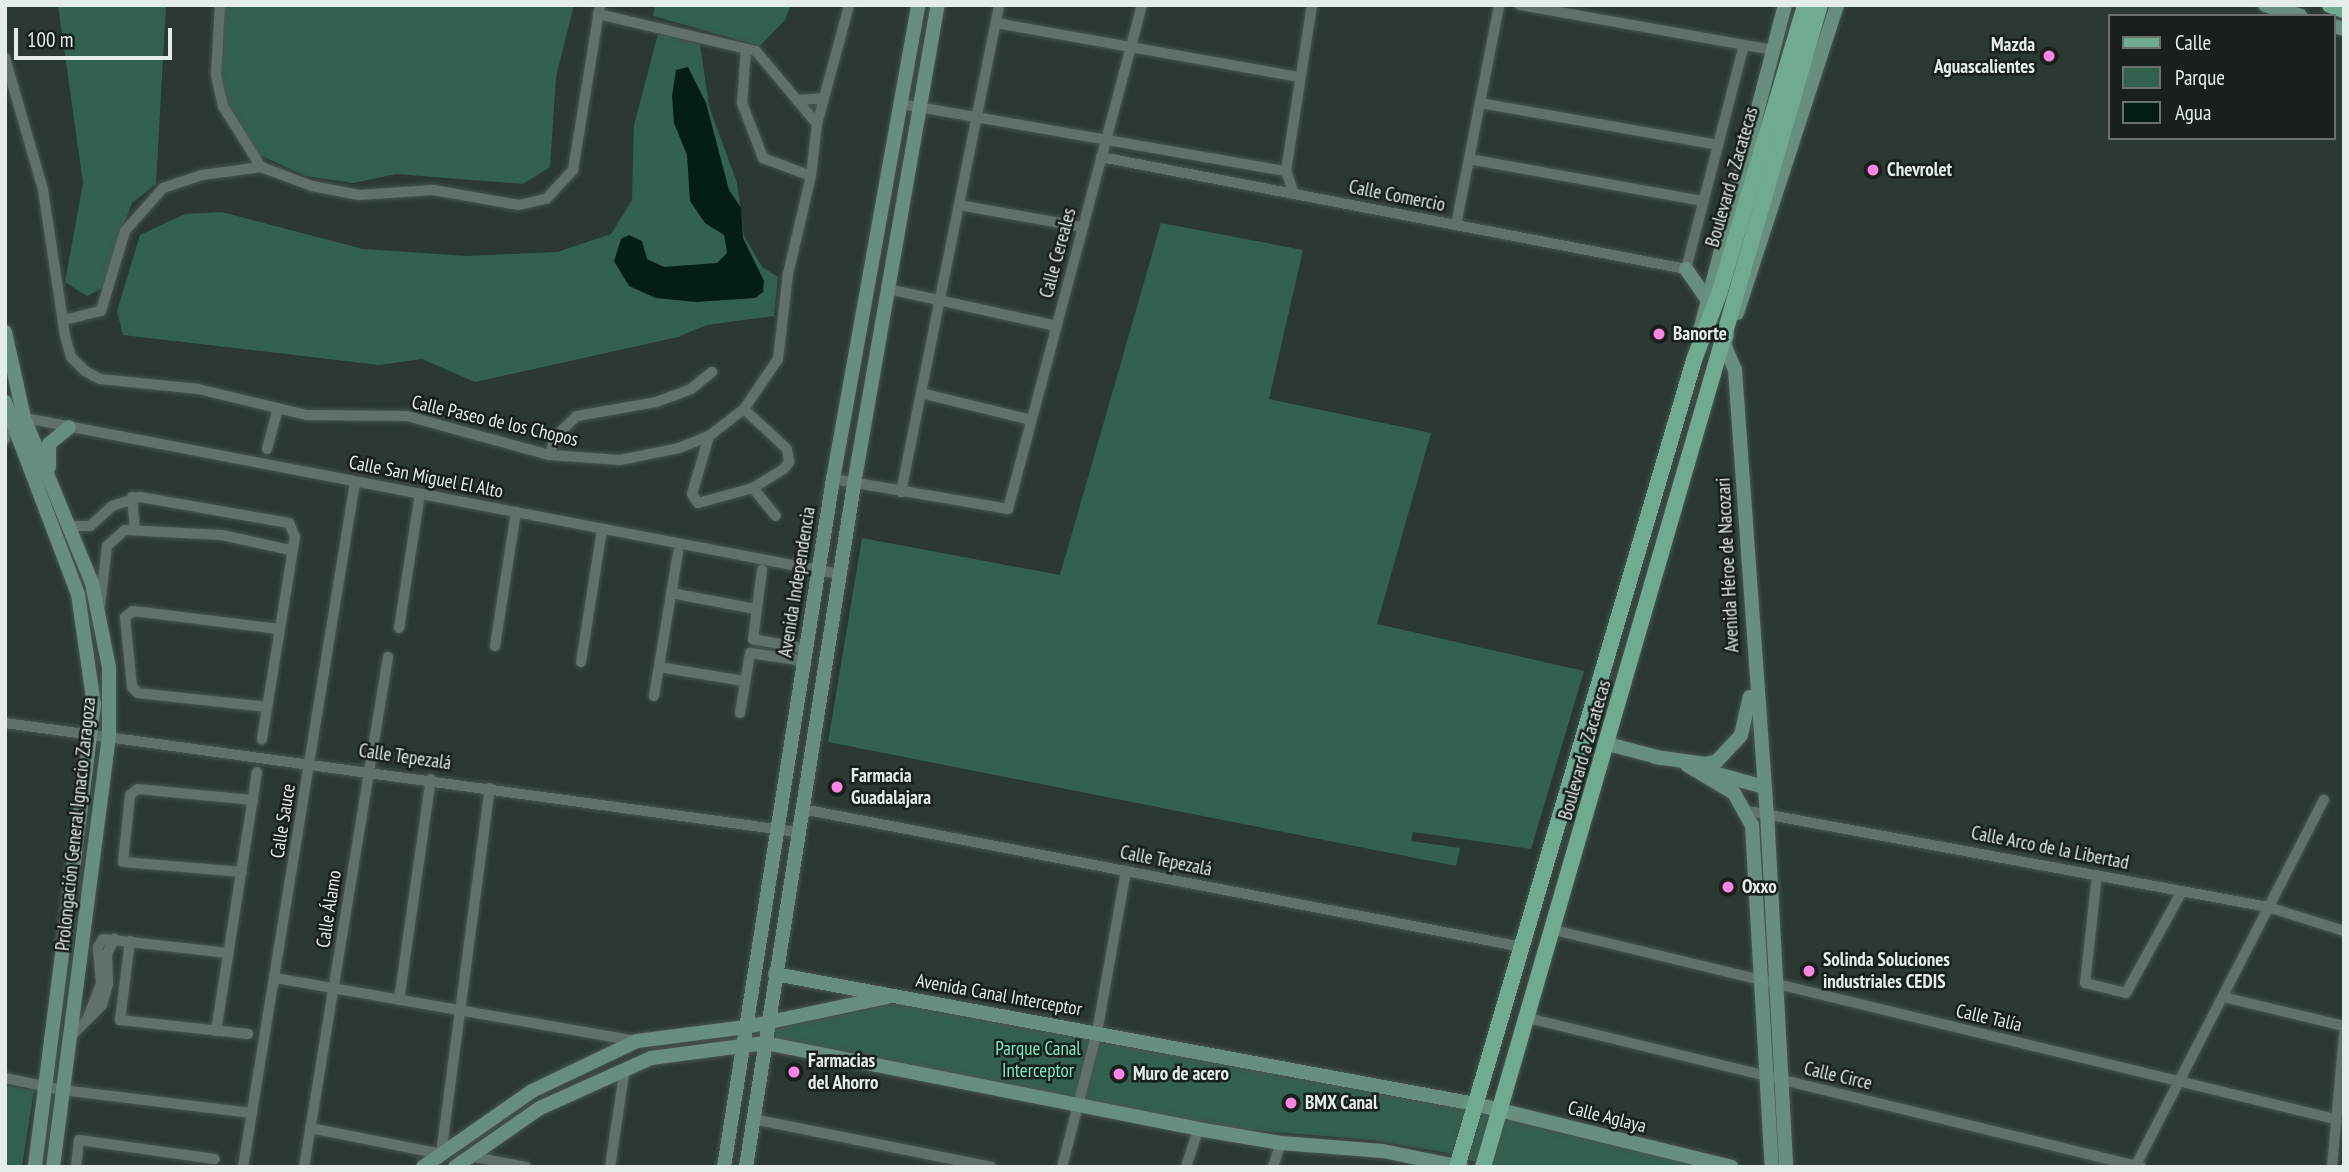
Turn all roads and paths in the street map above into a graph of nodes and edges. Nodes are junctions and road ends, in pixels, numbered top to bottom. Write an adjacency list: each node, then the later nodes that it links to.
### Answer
1 (220, 5): 37 (street)
2 (849, 5): 26 (street, Calle Paseo de los Chopos)
3 (918, 5): 29 (main road, Avenida Independencia)
4 (938, 5): 30 (main road)
5 (999, 5): 19 (street)
6 (1142, 5): 21 (street, Calle Cereales)
7 (1312, 5): 25 (street)
8 (1499, 5): 28 (street)
9 (1520, 5): 20 (street)
10 (1785, 5): 23 (main road, Boulevard a Zacatecas)
11 (1805, 5): 53 (main road, Boulevard a Zacatecas)
12 (1820, 5): 52 (main road, Boulevard a Zacatecas)
13 (1837, 5): 52 (main road, Boulevard a Zacatecas)
14 (2265, 5): 18 (main road)
15 (2330, 5): 17 (main road)
16 (599, 10): 22 (street); 37 (street)
17 (2344, 10)
18 (2294, 14)
19 (996, 23): 21 (street); 31 (street)
20 (1747, 46): 23 (street); 34 (street)
21 (1130, 47): 25 (street); 33 (street, Calle Cereales)
22 (746, 49): 27 (street); 39 (street)
23 (1773, 50): 47 (main road, Boulevard a Zacatecas)
24 (5, 58): 49 (street, Calle Paseo de los Chopos)
25 (1300, 77): 38 (street)
26 (823, 98): 27 (street); 32 (street, Calle Paseo de los Chopos)
27 (797, 100): 32 (street)
28 (1480, 103): 34 (street); 36 (street)
29 (901, 104): 30 (street); 67 (main road, Avenida Independencia)
30 (921, 108): 31 (street); 46 (main road)
31 (977, 118): 33 (street); 42 (street)
32 (817, 124): 39 (street, Calle Paseo de los Chopos)
33 (1106, 140): 35 (street, Calle Cereales); 38 (street)
34 (1718, 145): 41 (street)
35 (1101, 157): 40 (street, Calle Comercio); 44 (street, Calle Cereales)
36 (1469, 159): 41 (street); 43 (street)
37 (261, 167): 49 (street)
38 (1286, 171): 40 (street)
39 (811, 176): 56 (street, Calle Paseo de los Chopos)
40 (1294, 194): 43 (street, Calle Comercio)
41 (1703, 201): 45 (street)
42 (959, 205): 44 (street); 48 (street)
43 (1456, 225): 45 (street, Calle Comercio)
44 (1083, 227): 50 (street, Calle Cereales)
45 (1686, 269): 47 (main road)
46 (888, 289): 48 (street); 69 (main road)
47 (1706, 298): 53 (main road, Boulevard a Zacatecas)
48 (940, 300): 50 (street); 55 (street)
49 (64, 320): 58 (street, Calle Paseo de los Chopos)
50 (1056, 326): 60 (street, Calle Cereales)
51 (5, 332): 59 (main road, Prolongación General Ignacio Zaragoza)
52 (1724, 344): 94 (main road, Avenida Héroe de Nacozari); 104 (main road, Boulevard a Zacatecas)
53 (1694, 360): 98 (main road, Boulevard a Zacatecas)
54 (712, 372): 65 (street)
55 (921, 393): 60 (street); 71 (street)
56 (744, 409): 62 (street, Calle Paseo de los Chopos); 70 (street)
57 (6, 410): 59 (street, Calle San Miguel El Alto); 63 (street); 101 (main road, Prolongación General Ignacio Zaragoza)
58 (276, 411): 64 (street); 65 (street, Calle Paseo de los Chopos)
59 (24, 418): 61 (street, Calle San Miguel El Alto); 66 (main road, Prolongación General Ignacio Zaragoza)
60 (1031, 420): 71 (street, Calle Cereales)
61 (69, 427): 66 (main road); 68 (street, Calle San Miguel El Alto)
62 (709, 436): 65 (street, Calle Paseo de los Chopos); 70 (street)
63 (5, 439)
64 (267, 449)
65 (550, 456)
66 (49, 479): 76 (main road, Prolongación General Ignacio Zaragoza)
67 (833, 479): 69 (street); 82 (main road, Avenida Independencia)
68 (355, 482): 72 (street, Calle San Miguel El Alto); 106 (street, Calle Sauce)
69 (854, 484): 71 (street); 83 (main road)
70 (753, 488): 75 (street)
71 (901, 492)
72 (420, 494): 74 (street, Calle San Miguel El Alto); 87 (street)
73 (132, 497): 76 (street); 78 (street); 79 (street)
74 (516, 512): 77 (street, Calle San Miguel El Alto); 89 (street)
75 (776, 516)
76 (71, 526): 86 (main road, Prolongación General Ignacio Zaragoza)
77 (602, 529): 82 (street, Calle San Miguel El Alto); 92 (street)
78 (135, 530): 79 (street); 86 (street)
79 (290, 550): 88 (street)
80 (678, 552): 84 (street)
81 (762, 570): 85 (street)
82 (819, 570): 83 (street, Calle San Miguel El Alto); 90 (main road, Avenida Independencia)
83 (839, 574): 115 (main road)
84 (671, 593): 85 (street); 93 (street)
85 (756, 609): 90 (street)
86 (100, 612): 102 (main road, Prolongación General Ignacio Zaragoza)
87 (400, 628)
88 (279, 629): 97 (street); 97 (street)
89 (495, 646)
90 (805, 655): 95 (street); 118 (main road, Avenida Independencia)
91 (388, 657): 108 (street, Calle Álamo)
92 (581, 662)
93 (659, 667): 95 (street); 96 (street)
94 (1753, 672): 105 (main road); 111 (main road, Avenida Héroe de Nacozari)
95 (744, 681): 99 (street)
96 (654, 696)
97 (267, 707): 103 (street)
98 (1593, 710): 104 (main road); 128 (main road, Boulevard a Zacatecas)
99 (740, 713)
100 (5, 723): 101 (street, Calle Tepezalá)
101 (93, 734): 102 (street, Calle Tepezalá); 154 (main road, Prolongación General Ignacio Zaragoza)
102 (108, 736): 106 (street, Calle Tepezalá); 146 (main road, Prolongación General Ignacio Zaragoza)
103 (262, 739)
104 (1608, 744): 105 (main road); 125 (main road, Boulevard a Zacatecas)
105 (1655, 757): 107 (main road)
106 (311, 761): 108 (street, Calle Tepezalá); 131 (street, Calle Sauce)
107 (1687, 765): 111 (main road); 116 (main road)
108 (369, 770): 110 (street, Calle Tepezalá); 133 (street, Calle Álamo)
109 (257, 772): 113 (street)
110 (431, 779): 112 (street, Calle Tepezalá); 136 (street)
111 (1764, 787): 117 (main road, Avenida Héroe de Nacozari)
112 (490, 788): 118 (street, Calle Tepezalá); 137 (street)
113 (253, 800): 121 (street); 121 (street)
114 (2324, 800): 124 (street)
115 (802, 809): 119 (main road); 120 (street, Calle Tepezalá)
116 (1748, 811): 117 (street, Calle Arco de la Libertad); 132 (main road, Avenida Héroe de Nacozari)
117 (1767, 813): 122 (street, Calle Arco de la Libertad); 132 (main road, Avenida Héroe de Nacozari)
118 (778, 829): 119 (street, Calle Tepezalá); 141 (main road, Avenida Independencia)
119 (798, 832): 130 (main road)
120 (1126, 871): 128 (street, Calle Tepezalá); 143 (street)
121 (242, 872): 129 (street)
122 (2097, 875): 123 (street, Calle Arco de la Libertad); 123 (street)
123 (2182, 891): 124 (street, Calle Arco de la Libertad)
124 (2268, 907): 126 (street, Calle Arco de la Libertad); 135 (street)
125 (1553, 930): 132 (street, Calle Talía); 138 (main road, Boulevard a Zacatecas)
126 (2344, 931)
127 (130, 941): 129 (street); 142 (street); 146 (street)
128 (1523, 947): 156 (main road, Boulevard a Zacatecas)
129 (228, 953): 142 (street)
130 (775, 974): 134 (main road); 139 (main road)
131 (275, 978): 133 (street); 159 (street, Calle Sauce)
132 (1769, 984): 152 (main road, Avenida Héroe de Nacozari); 153 (street, Calle Talía)
133 (334, 988): 136 (street); 162 (street, Calle Álamo)
134 (896, 995): 139 (main road, Avenida Canal Interceptor); 143 (main road, Avenida Canal Interceptor)
135 (2223, 998): 140 (street); 153 (street)
136 (399, 1000): 137 (street)
137 (460, 1010): 147 (street); 165 (street)
138 (1528, 1018): 152 (street, Calle Circe); 158 (main road, Boulevard a Zacatecas)
139 (768, 1023): 141 (main road, Avenida Canal Interceptor); 148 (main road)
140 (2344, 1026)
141 (746, 1027): 147 (main road, Avenida Canal Interceptor); 149 (main road, Avenida Independencia)
142 (216, 1031): 144 (street)
143 (1097, 1032): 156 (main road, Avenida Canal Interceptor); 157 (street)
144 (248, 1034)
145 (2344, 1034): 161 (street)
146 (69, 1038): 155 (main road, Prolongación General Ignacio Zaragoza)
147 (637, 1041): 165 (main road, Avenida Canal Interceptor)
148 (765, 1043): 149 (main road); 157 (main road); 160 (main road)
149 (743, 1046): 150 (main road); 180 (main road, Avenida Independencia)
150 (625, 1068): 166 (main road); 179 (street)
151 (5, 1077): 154 (street)
152 (1774, 1079): 170 (street, Calle Circe); 188 (main road, Avenida Héroe de Nacozari); 189 (main road, Avenida Héroe de Nacozari)
153 (2178, 1081): 161 (street, Calle Talía); 170 (street)
154 (46, 1084): 155 (street); 171 (main road, Prolongación General Ignacio Zaragoza)
155 (62, 1090): 159 (street); 172 (main road, Prolongación General Ignacio Zaragoza)
156 (1475, 1104): 158 (main road, Calle Aglaya); 169 (main road, Boulevard a Zacatecas)
157 (1081, 1106): 163 (main road); 183 (street)
158 (1499, 1111): 186 (main road, Boulevard a Zacatecas); 187 (main road, Calle Aglaya)
159 (252, 1113): 174 (street, Calle Sauce)
160 (753, 1119): 181 (main road); 182 (street)
161 (2335, 1119): 190 (street)
162 (310, 1128): 165 (street); 175 (street, Calle Álamo)
163 (1198, 1129): 164 (main road); 184 (street)
164 (1280, 1143): 169 (main road); 185 (street)
165 (441, 1154): 176 (main road, Avenida Canal Interceptor)
166 (468, 1156): 177 (main road); 178 (street)
167 (215, 1159): 168 (street)
168 (193, 1161): 173 (street)
169 (1458, 1166)
170 (2137, 1166)
171 (35, 1167)
172 (52, 1167)
173 (76, 1167)
174 (243, 1167)
175 (304, 1167)
176 (423, 1167)
177 (455, 1167)
178 (526, 1167)
179 (610, 1167)
180 (724, 1167)
181 (746, 1167)
182 (991, 1167)
183 (1062, 1167)
184 (1186, 1167)
185 (1273, 1167)
186 (1483, 1167)
187 (1731, 1167)
188 (1772, 1167)
189 (1786, 1167)
190 (2332, 1167)

